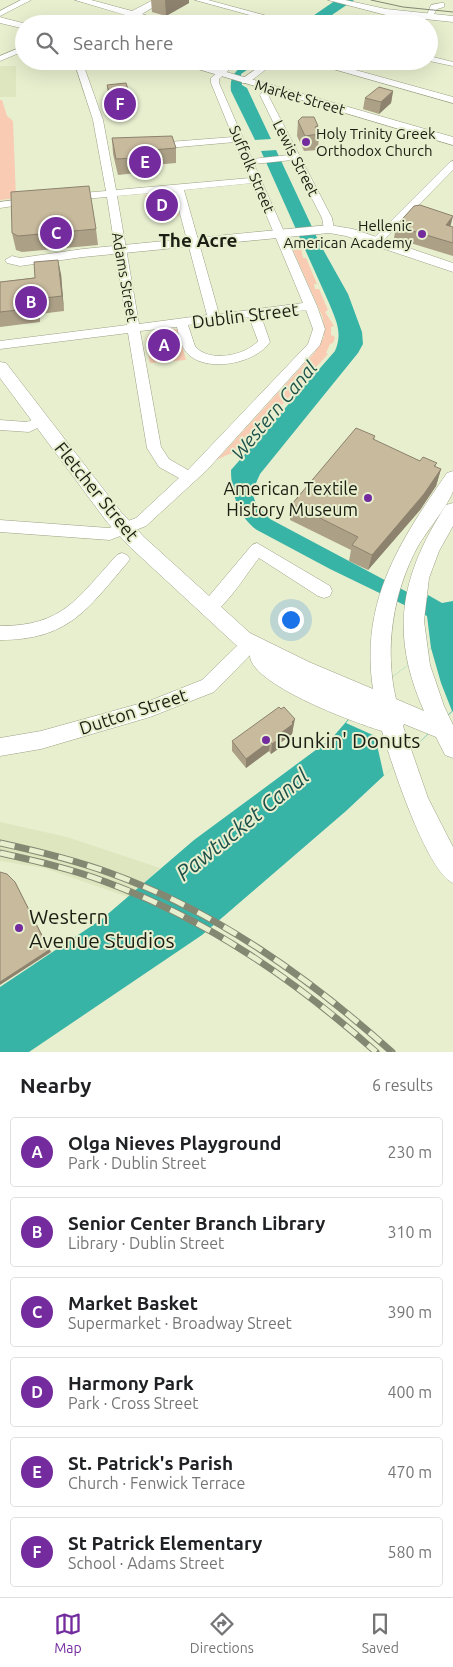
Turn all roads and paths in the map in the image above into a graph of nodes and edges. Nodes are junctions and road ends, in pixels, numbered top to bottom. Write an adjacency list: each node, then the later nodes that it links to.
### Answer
1 (5, 0): 10 (street)
2 (27, 0): 10 (street)
3 (84, 0): 14 (main road)
4 (160, 0): 14 (main road)
5 (199, 0): 11 (street)
6 (233, 0): 11 (street)
7 (334, 0): 9 (main road)
8 (450, 0): 12 (street)
9 (350, 2): 12 (main road)
10 (19, 4): 13 (street)
11 (223, 6): 16 (street)
12 (433, 11): 17 (main road)
13 (0, 14)
14 (134, 14): 15 (main road)
15 (138, 15)
16 (258, 15)
17 (453, 17)
18 (0, 20): 19 (main road)
19 (15, 24)
20 (15, 52): 21 (street)
21 (0, 59)
22 (438, 60): 23 (street)
23 (453, 64)
24 (81, 70): 41 (street, Adams Street)
25 (206, 70): 29 (main road, Market Street)
26 (227, 70): 29 (street)
27 (260, 70): 30 (street)
28 (345, 70): 32 (main road)
29 (223, 75): 30 (main road, Market Street); 33 (street, Suffolk Street)
30 (245, 81): 31 (main road, Market Street)
31 (270, 88): 34 (main road, Market Street); 36 (street, Lewis Street)
32 (452, 98)
33 (239, 139): 35 (street); 37 (street, Suffolk Street)
34 (453, 141)
35 (145, 147)
36 (295, 157): 37 (street); 45 (street, Lewis Street)
37 (249, 162): 39 (street, Suffolk Street)
38 (453, 164): 48 (street)
39 (256, 180): 40 (street); 46 (street, Suffolk Street)
40 (178, 188): 41 (street); 47 (street)
41 (111, 194): 42 (street); 49 (street, Adams Street)
42 (63, 198)
43 (45, 200): 44 (street)
44 (0, 205)
45 (326, 229): 46 (main road); 48 (main road)
46 (285, 233): 47 (main road); 53 (street, Suffolk Street)
47 (192, 242): 49 (main road); 55 (street)
48 (376, 242): 52 (main road)
49 (120, 249): 50 (main road); 57 (street, Adams Street)
50 (83, 253): 51 (main road)
51 (6, 260)
52 (453, 268)
53 (311, 306): 54 (street, Dublin Street); 62 (street, Suffolk Street)
54 (254, 314): 55 (street, Dublin Street); 56 (street)
55 (214, 319): 56 (street, Dublin Street)
56 (182, 323): 57 (street, Dublin Street)
57 (134, 329): 58 (street, Dublin Street); 62 (street, Adams Street)
58 (0, 345)
59 (0, 367): 60 (main road, Fletcher Street)
60 (41, 421): 61 (street); 66 (main road, Fletcher Street)
61 (0, 425)
62 (190, 478): 66 (street, Suffolk Street)
63 (453, 478): 74 (main road)
64 (453, 510): 69 (main road)
65 (0, 526): 66 (street, Suffolk Street)
66 (124, 528): 70 (main road, Fletcher Street)
67 (122, 559): 71 (street)
68 (324, 591): 70 (street)
69 (415, 603): 73 (main road)
70 (207, 608): 72 (main road, Fletcher Street)
71 (0, 633)
72 (250, 644): 74 (main road, Fletcher Street); 77 (street, Dutton Street)
73 (419, 657): 76 (main road)
74 (369, 697): 75 (main road, Fletcher Street); 75 (main road)
75 (390, 715): 76 (main road, Fletcher Street); 78 (main road)
76 (443, 731)
77 (0, 747)
78 (403, 758): 79 (main road)
79 (453, 870)

